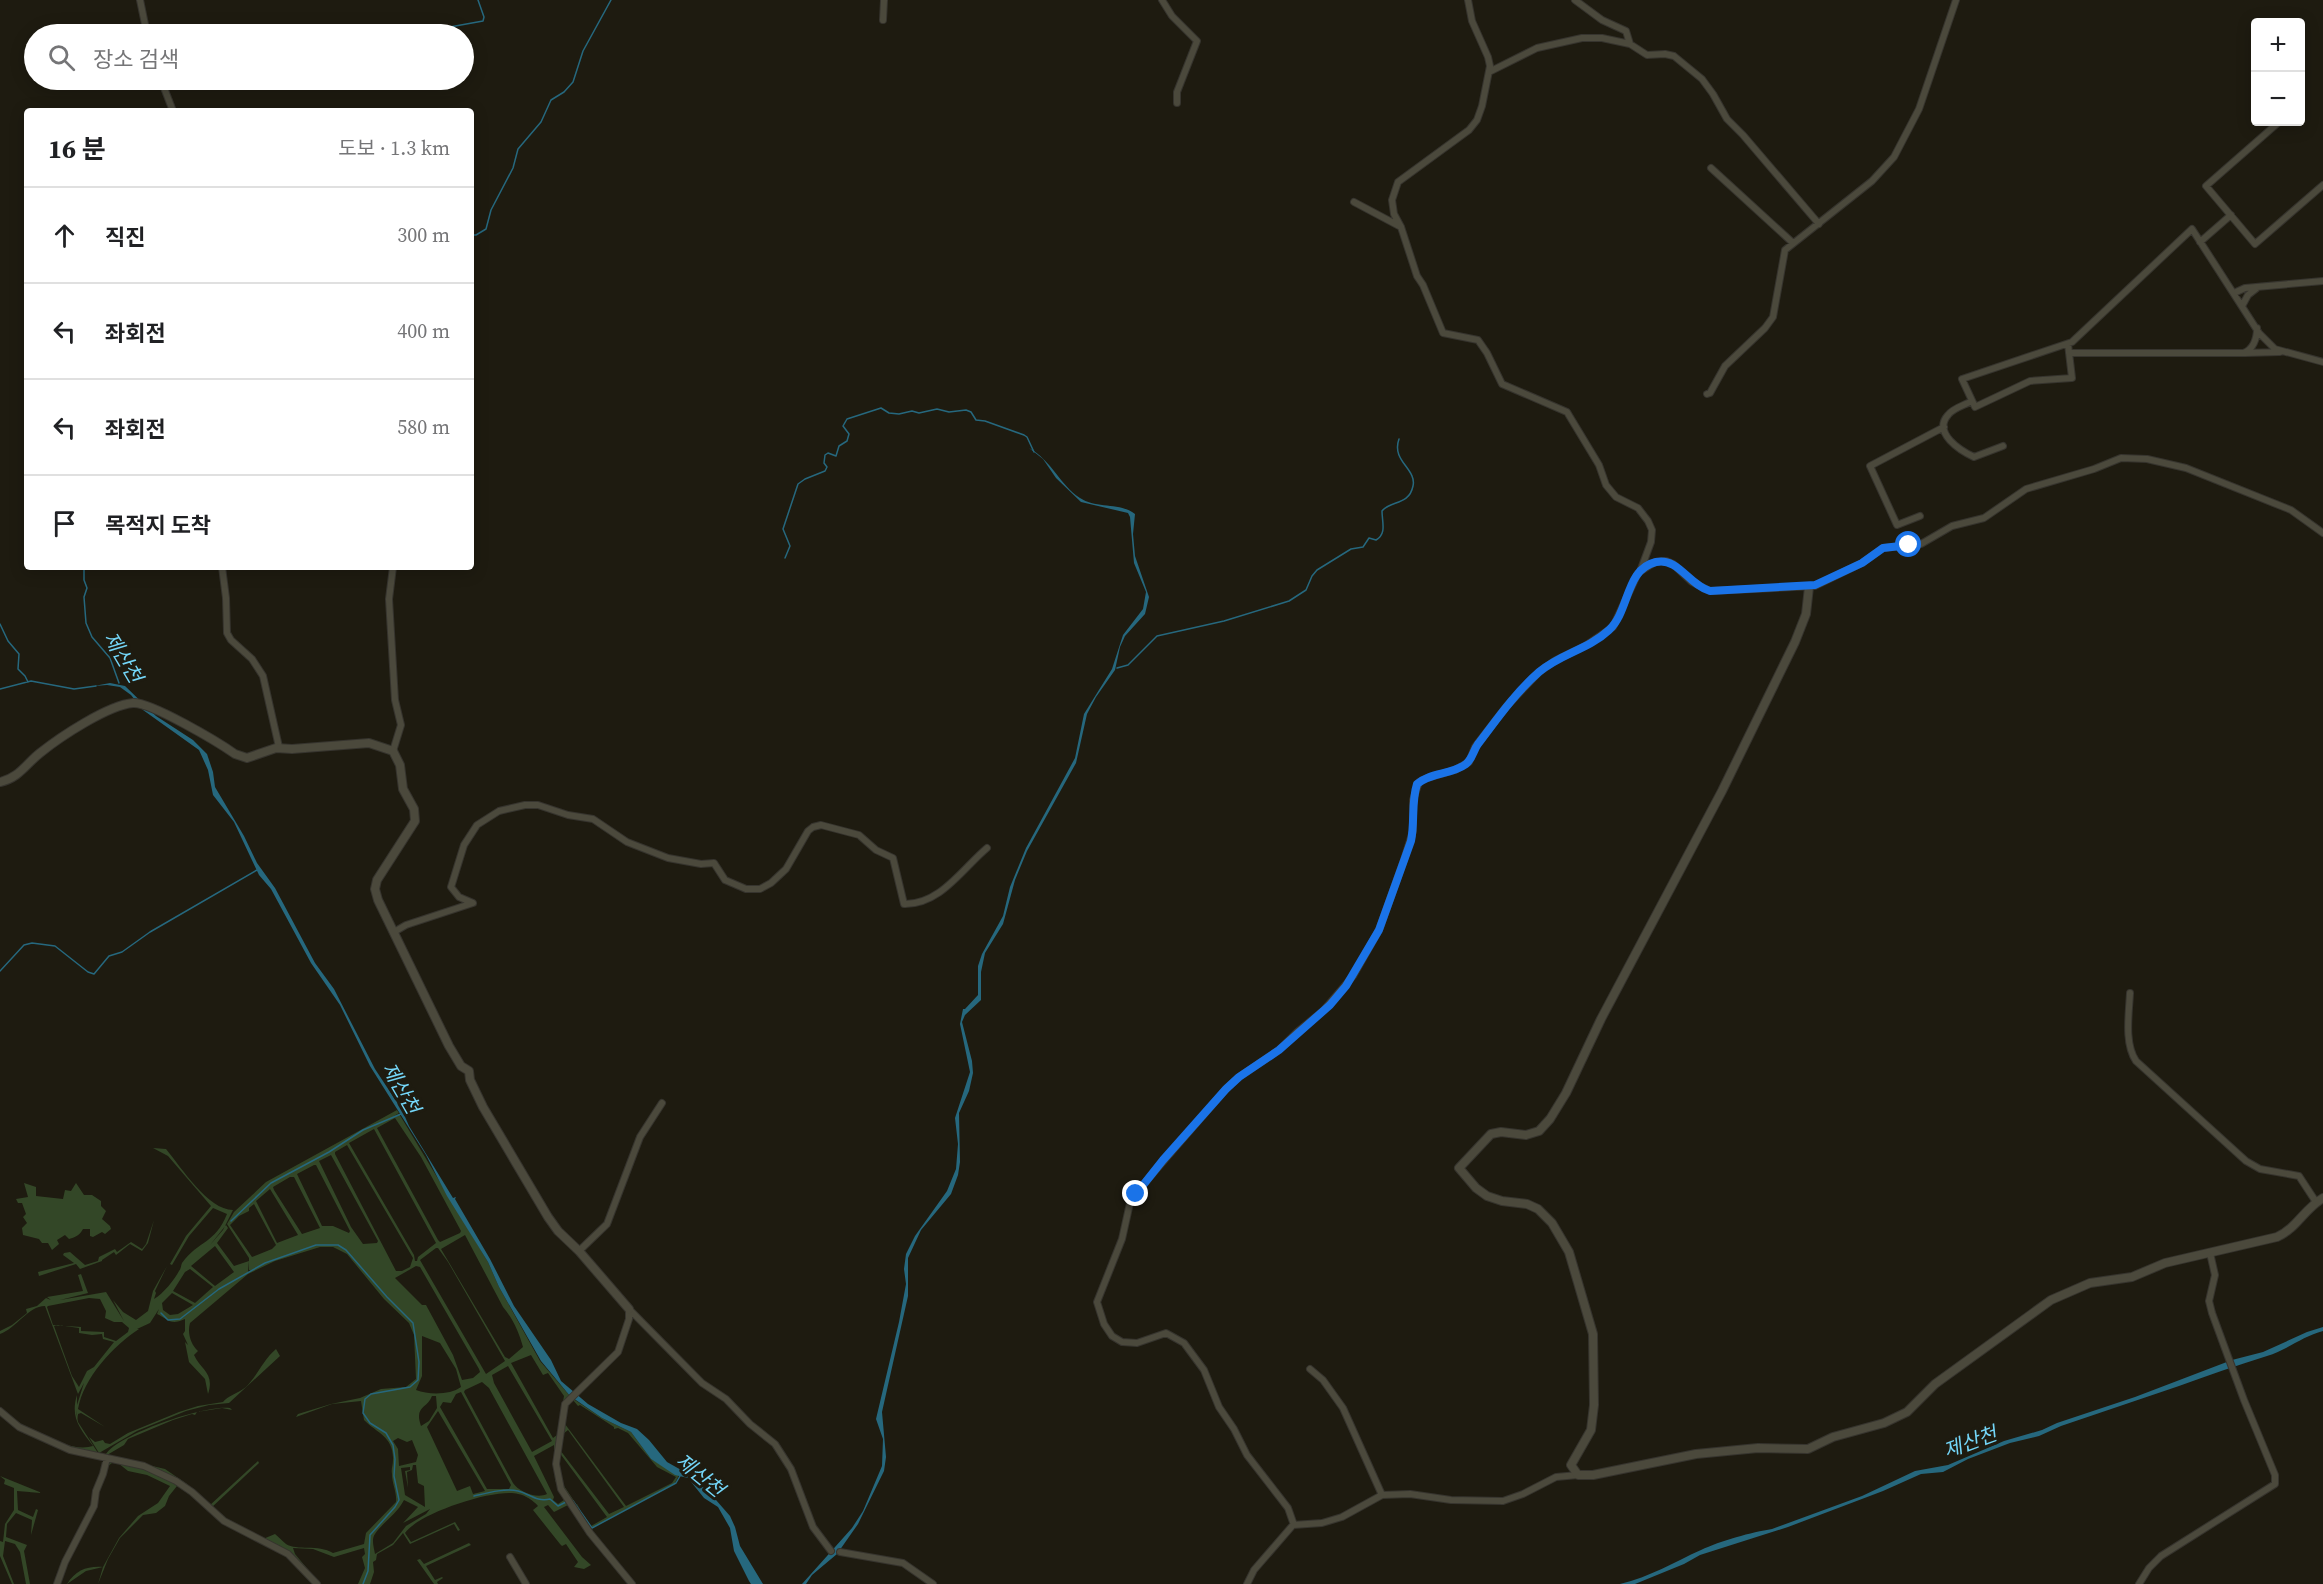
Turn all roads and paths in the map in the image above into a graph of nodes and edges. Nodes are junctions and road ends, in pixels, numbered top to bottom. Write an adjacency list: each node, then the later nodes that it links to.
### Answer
1 (140, 0): 8 (street)
2 (884, 0): 7 (street)
3 (1162, 0): 12 (street)
4 (1468, 0): 10 (street)
5 (1575, 0): 9 (street)
6 (1956, 0): 19 (street)
7 (883, 21)
8 (145, 24)
9 (1630, 44): 10 (street); 19 (street)
10 (1489, 72): 20 (street)
11 (165, 90): 13 (street)
12 (1177, 103)
13 (171, 108)
14 (2274, 126): 18 (street)
15 (1711, 168): 22 (street)
16 (2323, 186): 18 (street)
17 (1354, 202): 20 (street)
18 (2231, 215): 21 (street)
19 (1819, 224): 22 (street)
20 (1401, 227): 41 (street)
21 (2200, 242): 25 (street); 28 (street)
22 (1793, 243): 33 (street)
23 (2323, 281): 24 (street)
24 (2258, 288): 25 (street); 26 (street)
25 (2234, 293): 26 (street)
26 (2242, 306): 27 (street)
27 (2256, 328): 29 (street); 31 (street)
28 (2068, 344): 30 (street); 34 (street)
29 (2284, 351): 31 (street); 32 (street)
30 (2069, 353): 31 (street); 34 (street)
31 (2243, 353)
32 (2323, 362)
33 (1707, 394)
34 (1972, 401): 35 (street)
35 (1944, 427): 36 (street); 37 (street)
36 (2003, 446)
37 (1920, 516)
38 (2323, 533): 42 (street)
39 (222, 570): 43 (street)
40 (393, 570): 44 (street)
41 (1641, 570): 42 (street); 59 (street)
42 (1809, 587): 57 (street)
43 (279, 747): 44 (street); 45 (street)
44 (393, 751): 47 (street)
45 (0, 782)
46 (987, 848): 47 (street)
47 (394, 932): 51 (street)
48 (2130, 993): 50 (street)
49 (662, 1103): 51 (street)
50 (2320, 1200): 52 (street)
51 (579, 1251): 53 (street)
52 (2210, 1252): 57 (street); 69 (street)
53 (629, 1309): 60 (street); 66 (street)
54 (1310, 1369): 58 (street)
55 (0, 1411): 56 (street)
56 (107, 1458): 63 (street); 64 (street)
57 (1578, 1475): 58 (street)
58 (1382, 1495): 59 (street)
59 (1294, 1525): 68 (street)
60 (831, 1551)
61 (840, 1552): 67 (street)
62 (510, 1557): 65 (street)
63 (57, 1584)
64 (317, 1584)
65 (526, 1584)
66 (632, 1584)
67 (933, 1584)
68 (1247, 1584)
69 (2139, 1584)

